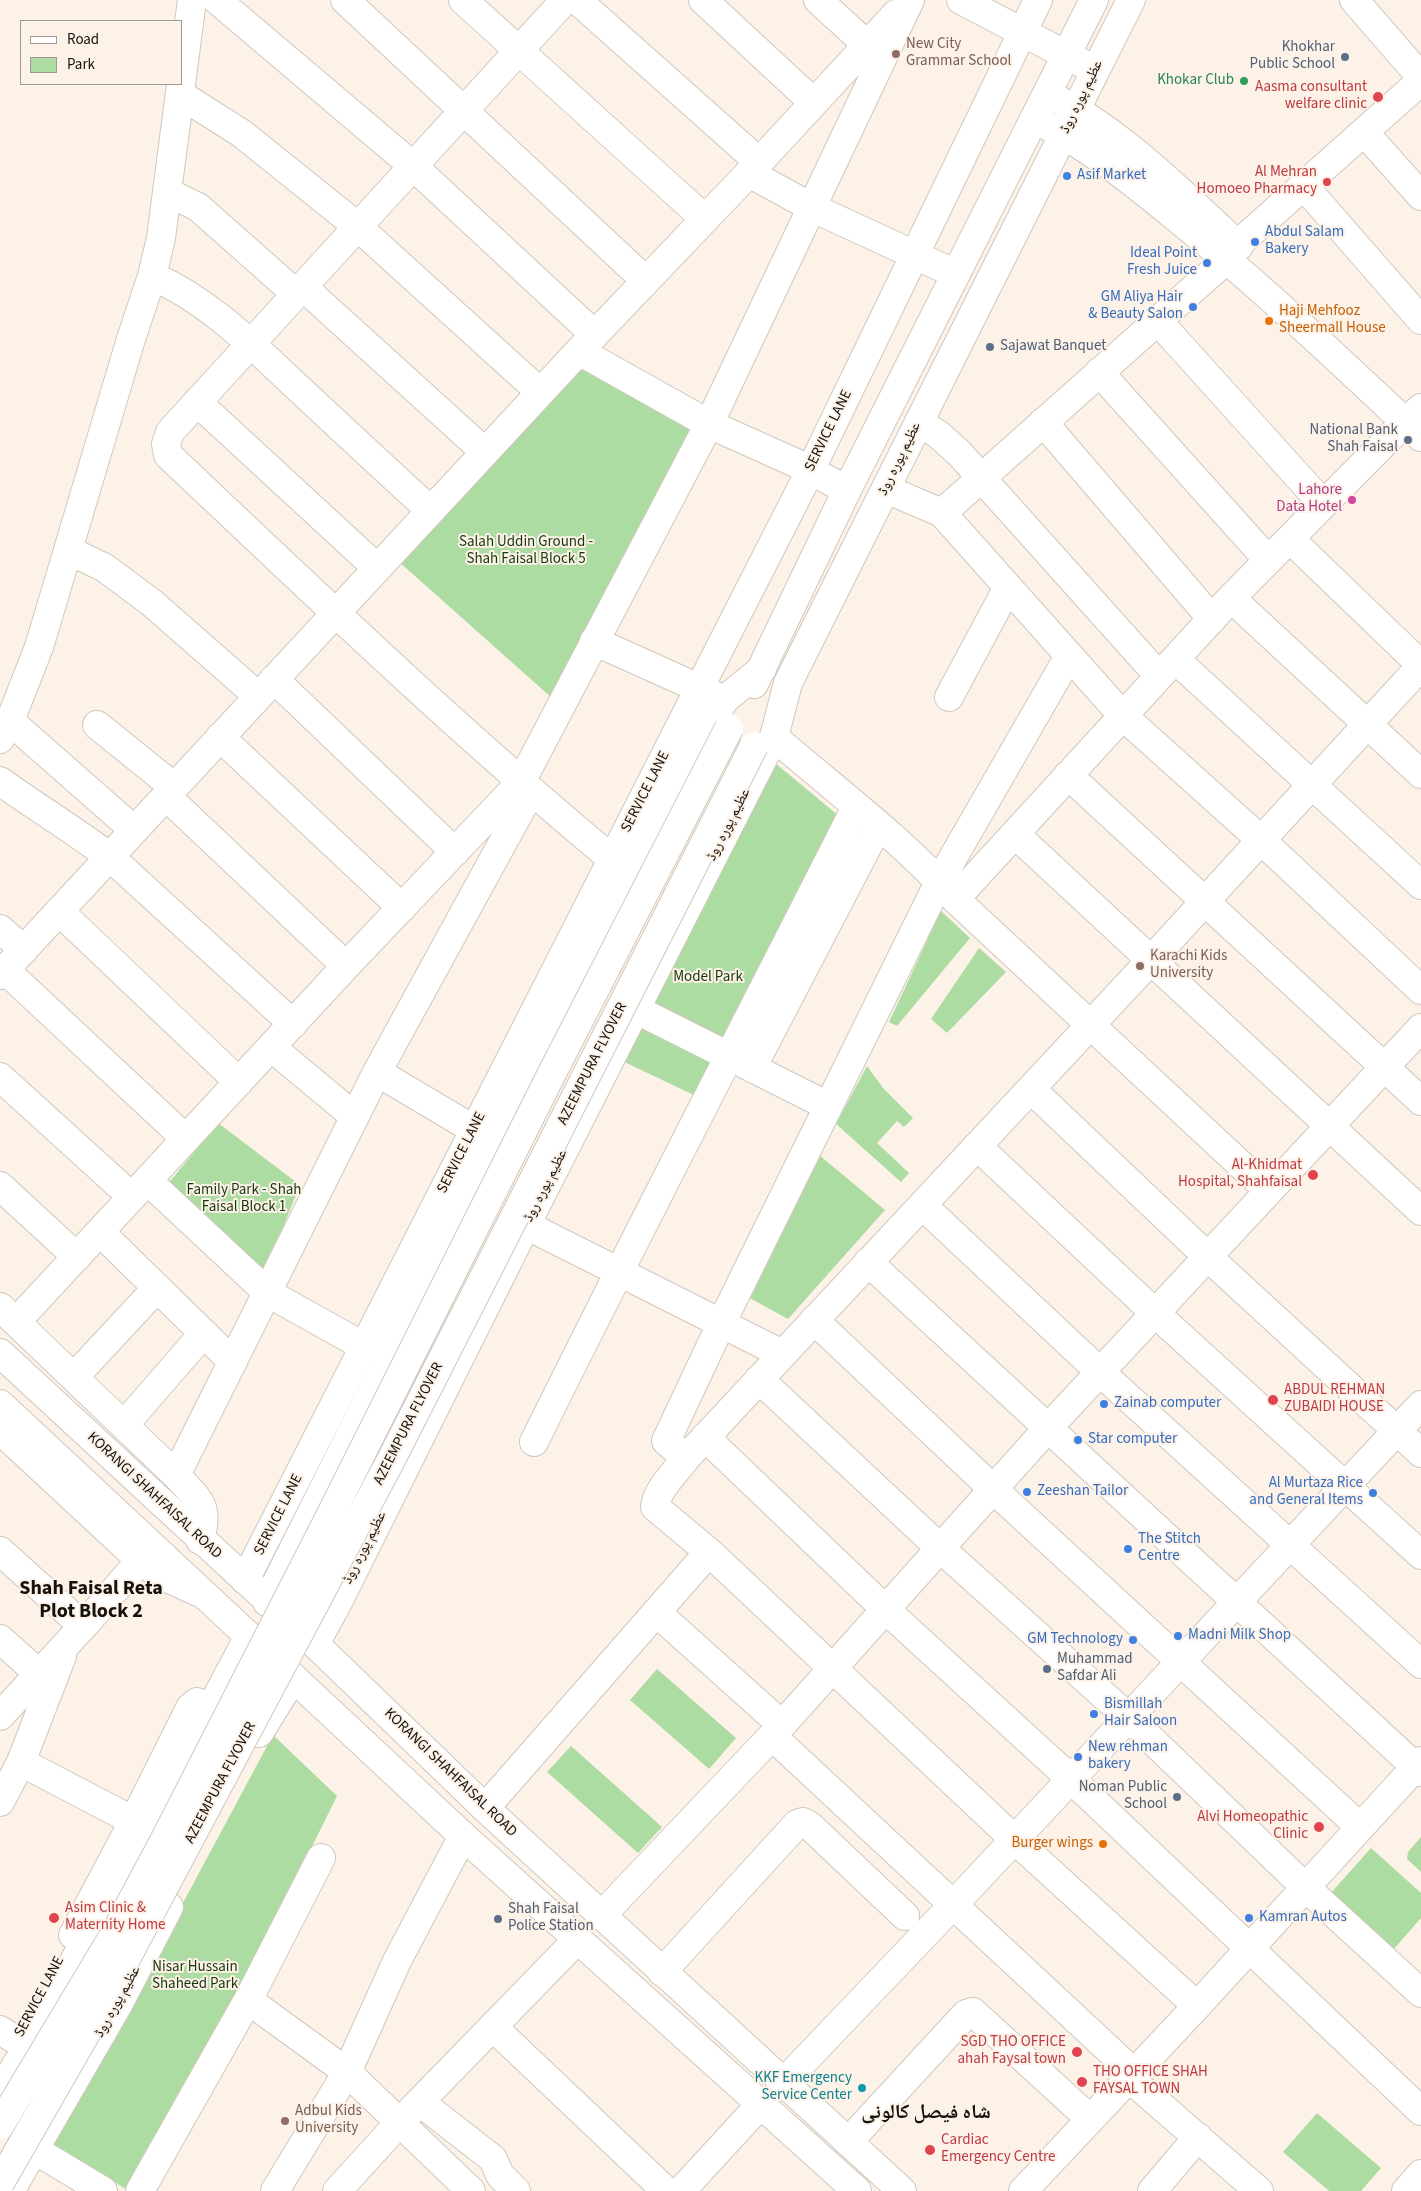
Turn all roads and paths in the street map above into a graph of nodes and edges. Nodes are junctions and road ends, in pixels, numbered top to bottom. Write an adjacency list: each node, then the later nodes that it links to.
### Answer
1 (216, 0): 14 (street); 30 (street)
2 (345, 0): 26 (street)
3 (463, 0): 17 (street)
4 (565, 0): 17 (street)
5 (577, 0): 31 (street)
6 (703, 0): 24 (street)
7 (818, 0): 16 (street)
8 (910, 0): 16 (street); 35 (street)
9 (961, 0): 15 (street)
10 (1038, 0): 15 (street, SERVICE LANE)
11 (1094, 0): 18 (street)
12 (1131, 0): 19 (street, عظیم پورہ روڈ)
13 (1354, 0): 20 (street)
14 (191, 13): 23 (street)
15 (1021, 32): 18 (street); 39 (street, SERVICE LANE)
16 (866, 44): 24 (street)
17 (518, 51): 26 (street); 36 (street)
18 (1066, 55): 19 (street); 22 (street)
19 (1095, 70): 25 (street, عظیم پورہ روڈ)
20 (1421, 77)
21 (1421, 81): 28 (street)
22 (1047, 94): 25 (street); 27 (street)
23 (181, 95): 33 (street); 37 (street)
24 (813, 102): 31 (street)
25 (1076, 108): 29 (street, عظیم پورہ روڈ); 38 (street)
26 (464, 110): 30 (street); 42 (street)
27 (1034, 119): 29 (street); 40 (street)
28 (1364, 132): 32 (street); 34 (street)
29 (1064, 134): 38 (street); 52 (street, عظیم پورہ روڈ)
30 (413, 166): 37 (street); 46 (street)
31 (754, 167): 35 (street); 36 (street)
32 (1304, 186): 38 (street); 45 (street)
33 (167, 192): 41 (street); 43 (street)
34 (1421, 196)
35 (813, 208): 39 (street); 54 (street)
36 (705, 219): 42 (street)
37 (357, 226): 43 (street); 49 (street)
38 (1232, 252): 44 (street); 51 (street)
39 (914, 254): 40 (street); 56 (street, SERVICE LANE)
40 (956, 274): 59 (street)
41 (152, 276): 47 (street); 64 (street)
42 (646, 281): 46 (street)
43 (299, 290): 47 (street); 55 (street)
44 (1157, 320): 48 (street); 60 (street)
45 (1421, 320)
46 (587, 342): 49 (street); 54 (street)
47 (250, 343): 50 (street); 61 (street)
48 (1099, 372): 53 (street); 65 (street)
49 (540, 392): 55 (street)
50 (197, 402): 66 (street); 69 (street)
51 (1417, 419): 60 (street)
52 (919, 422): 57 (street); 58 (street, عظیم پورہ روڈ)
53 (1043, 422): 57 (street); 70 (street)
54 (709, 424): 56 (street); 71 (street)
55 (485, 452): 61 (street)
56 (810, 471): 59 (street); 78 (street, SERVICE LANE)
57 (981, 478): 62 (street); 74 (street)
58 (886, 489): 62 (street); 76 (street, عظیم پورہ روڈ)
59 (847, 490): 75 (street)
60 (1323, 504): 63 (street)
61 (430, 510): 66 (street)
62 (942, 513): 67 (street)
63 (1290, 539): 65 (street); 73 (street)
64 (68, 550): 77 (street); 84 (street)
65 (1268, 560): 68 (street)
66 (377, 568): 69 (street)
67 (1008, 587): 72 (street); 79 (street)
68 (1231, 598): 70 (street); 82 (street)
69 (335, 613): 77 (street); 91 (street)
70 (1212, 619): 74 (street)
71 (594, 641): 78 (street); 91 (street)
72 (1069, 656): 81 (street); 102 (street)
73 (1421, 666): 82 (street)
74 (1167, 667): 81 (street); 90 (street)
75 (762, 669): 80 (street); 228 (street, AZEEMPURA FLYOVER, bridge)
76 (788, 683): 86 (street, AZEEMPURA FLYOVER)
77 (266, 687): 85 (street); 98 (street)
78 (699, 687): 80 (street); 100 (street, SERVICE LANE)
79 (949, 697)
80 (724, 700): 100 (street)
81 (1122, 716): 88 (street); 97 (street)
82 (1368, 724): 87 (street); 90 (street)
83 (97, 725): 92 (street)
84 (5, 730): 95 (street)
85 (220, 737): 92 (street); 104 (street)
86 (764, 742): 93 (street); 136 (street, عظیم پورہ روڈ); 233 (street, AZEEMPURA FLYOVER, bridge)
87 (1421, 774)
88 (1068, 775): 96 (street); 103 (street)
89 (0, 781): 99 (street)
90 (1312, 784): 97 (street); 101 (street)
91 (526, 787): 98 (street); 100 (street); 119 (street)
92 (170, 791): 95 (street); 109 (street)
93 (856, 807): 94 (street); 117 (street)
94 (878, 826): 102 (street); 117 (street)
95 (134, 830): 99 (street)
96 (1015, 834): 102 (street); 108 (street)
97 (1261, 840): 103 (street); 111 (street)
98 (455, 852): 104 (street)
99 (110, 857): 105 (street); 113 (street)
100 (622, 863): 127 (street, SERVICE LANE); 129 (street)
101 (1421, 884)
102 (947, 891): 114 (street); 124 (street)
103 (1204, 901): 108 (street); 118 (street)
104 (402, 908): 109 (street)
105 (59, 911): 107 (street); 121 (street)
106 (0, 929): 107 (street)
107 (24, 950): 110 (street)
108 (1152, 959): 114 (street); 126 (street)
109 (346, 966): 113 (street)
110 (3, 972): 128 (street)
111 (1421, 990)
112 (643, 1013): 117 (street)
113 (293, 1024): 116 (street)
114 (1090, 1025): 122 (street); 133 (street)
115 (1421, 1028): 118 (street)
116 (271, 1047): 121 (street); 125 (street)
117 (741, 1062): 124 (street); 141 (street)
118 (1384, 1067): 123 (street); 126 (street)
119 (377, 1072): 125 (street); 127 (street)
120 (0, 1077): 132 (street)
121 (239, 1082): 128 (street)
122 (1031, 1089): 130 (street); 139 (street)
123 (1421, 1101)
124 (828, 1106): 147 (street)
125 (354, 1116): 143 (street)
126 (1329, 1127): 133 (street); 135 (street)
127 (473, 1129): 129 (street); 149 (street, SERVICE LANE)
128 (186, 1139): 132 (street)
129 (498, 1140): 149 (street)
130 (977, 1146): 134 (street); 144 (street)
131 (0, 1186): 138 (street)
132 (140, 1189): 137 (street); 143 (street)
133 (1269, 1191): 139 (street)
134 (922, 1205): 140 (street); 153 (street)
135 (1421, 1211)
136 (526, 1225): 141 (street); 178 (street, عظیم پورہ روڈ)
137 (100, 1232): 138 (street); 142 (street)
138 (77, 1257): 145 (street)
139 (1208, 1257): 144 (street); 161 (street)
140 (868, 1262): 146 (street); 159 (street)
141 (618, 1271): 147 (street); 163 (street)
142 (157, 1288): 148 (street); 154 (street)
143 (268, 1293): 149 (street); 152 (street)
144 (1155, 1313): 153 (street); 167 (street)
145 (8, 1315): 154 (street)
146 (814, 1320): 151 (street); 168 (street)
147 (722, 1322): 151 (street); 165 (street)
148 (203, 1334): 152 (street); 158 (street)
149 (376, 1352): 176 (street, SERVICE LANE); 177 (street)
150 (0, 1353): 169 (street, KORANGI SHAHFAISAL ROAD)
151 (782, 1354): 155 (street)
152 (233, 1362): 166 (street)
153 (1100, 1372): 159 (street); 170 (street)
154 (74, 1377): 158 (street)
155 (759, 1379): 162 (street); 171 (street)
156 (0, 1404): 174 (street)
157 (1421, 1405): 161 (street)
158 (124, 1424): 166 (street)
159 (1047, 1429): 168 (street); 179 (street)
160 (0, 1430): 174 (street)
161 (1397, 1432): 164 (street); 167 (street)
162 (705, 1436): 165 (street); 180 (street)
163 (534, 1442)
164 (1421, 1452)
165 (686, 1458): 173 (street)
166 (176, 1475): 169 (street)
167 (1346, 1487): 170 (street); 175 (street)
168 (993, 1489): 171 (street); 186 (street)
169 (200, 1540): 176 (street, KORANGI SHAHFAISAL ROAD)
170 (1291, 1546): 179 (street); 187 (street)
171 (940, 1548): 180 (street); 193 (street)
172 (0, 1551): 182 (street)
173 (709, 1552): 181 (street); 188 (street)
174 (147, 1553): 182 (street); 183 (street)
175 (1421, 1555)
176 (245, 1580): 177 (street, KORANGI SHAHFAISAL ROAD)
177 (272, 1590): 178 (street); 185 (street, KORANGI SHAHFAISAL ROAD)
178 (338, 1602): 185 (street, عظیم پورہ روڈ)
179 (1236, 1604): 186 (street); 197 (street)
180 (885, 1609): 188 (street); 198 (street)
181 (656, 1612): 195 (street); 200 (street)
182 (75, 1634): 189 (street); 196 (street)
183 (248, 1638): 190 (street); 191 (street)
184 (0, 1639): 189 (street)
185 (315, 1644): 200 (street, KORANGI SHAHFAISAL ROAD)
186 (1181, 1663): 193 (street); 202 (street)
187 (1421, 1664)
188 (832, 1669): 195 (street); 204 (street)
189 (39, 1674): 192 (street)
190 (293, 1678): 194 (street, عظیم پورہ روڈ); 203 (street)
191 (217, 1699): 194 (street); 201 (street)
192 (0, 1716)
193 (1129, 1718): 198 (street); 206 (street)
194 (265, 1722): 231 (street, عظیم پورہ روڈ)
195 (777, 1731): 207 (street); 208 (street)
196 (21, 1762): 199 (street); 201 (street)
197 (1419, 1767): 202 (street)
198 (1071, 1780): 204 (street); 211 (street)
199 (0, 1802)
200 (485, 1808): 208 (street, KORANGI SHAHFAISAL ROAD)
201 (140, 1825): 217 (street)
202 (1360, 1827): 206 (street)
203 (463, 1836): 210 (street); 219 (street)
204 (1015, 1840): 207 (street); 215 (street)
205 (321, 1858): 214 (street)
206 (1305, 1888): 211 (street); 213 (street)
207 (954, 1904): 220 (street); 221 (street)
208 (602, 1916): 212 (street, KORANGI SHAHFAISAL ROAD)
209 (905, 1916): 212 (street)
210 (577, 1940): 216 (street); 224 (street)
211 (1249, 1948): 215 (street); 225 (street)
212 (662, 1972): 221 (street, KORANGI SHAHFAISAL ROAD)
213 (1421, 1993)
214 (248, 2000): 219 (street); 237 (street)
215 (1197, 2006): 220 (street)
216 (492, 2027): 223 (street); 241 (street)
217 (15, 2039): 218 (street, SERVICE LANE); 222 (street)
218 (0, 2068)
219 (347, 2072): 227 (street); 238 (street)
220 (1131, 2075): 226 (street); 229 (street)
221 (783, 2083): 230 (street, KORANGI SHAHFAISAL ROAD)
222 (0, 2092)
223 (420, 2102): 227 (street); 240 (street)
224 (760, 2106): 242 (street); 243 (street)
225 (1421, 2111)
226 (1090, 2119): 230 (street); 245 (street)
227 (399, 2123): 234 (street); 239 (street)
228 (0, 2125)
229 (1198, 2137): 246 (street); 247 (street)
230 (848, 2142): 244 (street, KORANGI SHAHFAISAL ROAD)
231 (35, 2150): 235 (street, عظیم پورہ روڈ); 236 (street)
232 (1421, 2174): 248 (street)
233 (0, 2183)
234 (346, 2188)
235 (10, 2191)
236 (103, 2191)
237 (140, 2191)
238 (275, 2191)
239 (471, 2191)
240 (516, 2191)
241 (666, 2191)
242 (681, 2191)
243 (858, 2191)
244 (902, 2191)
245 (1023, 2191)
246 (1152, 2191)
247 (1259, 2191)
248 (1406, 2191)

